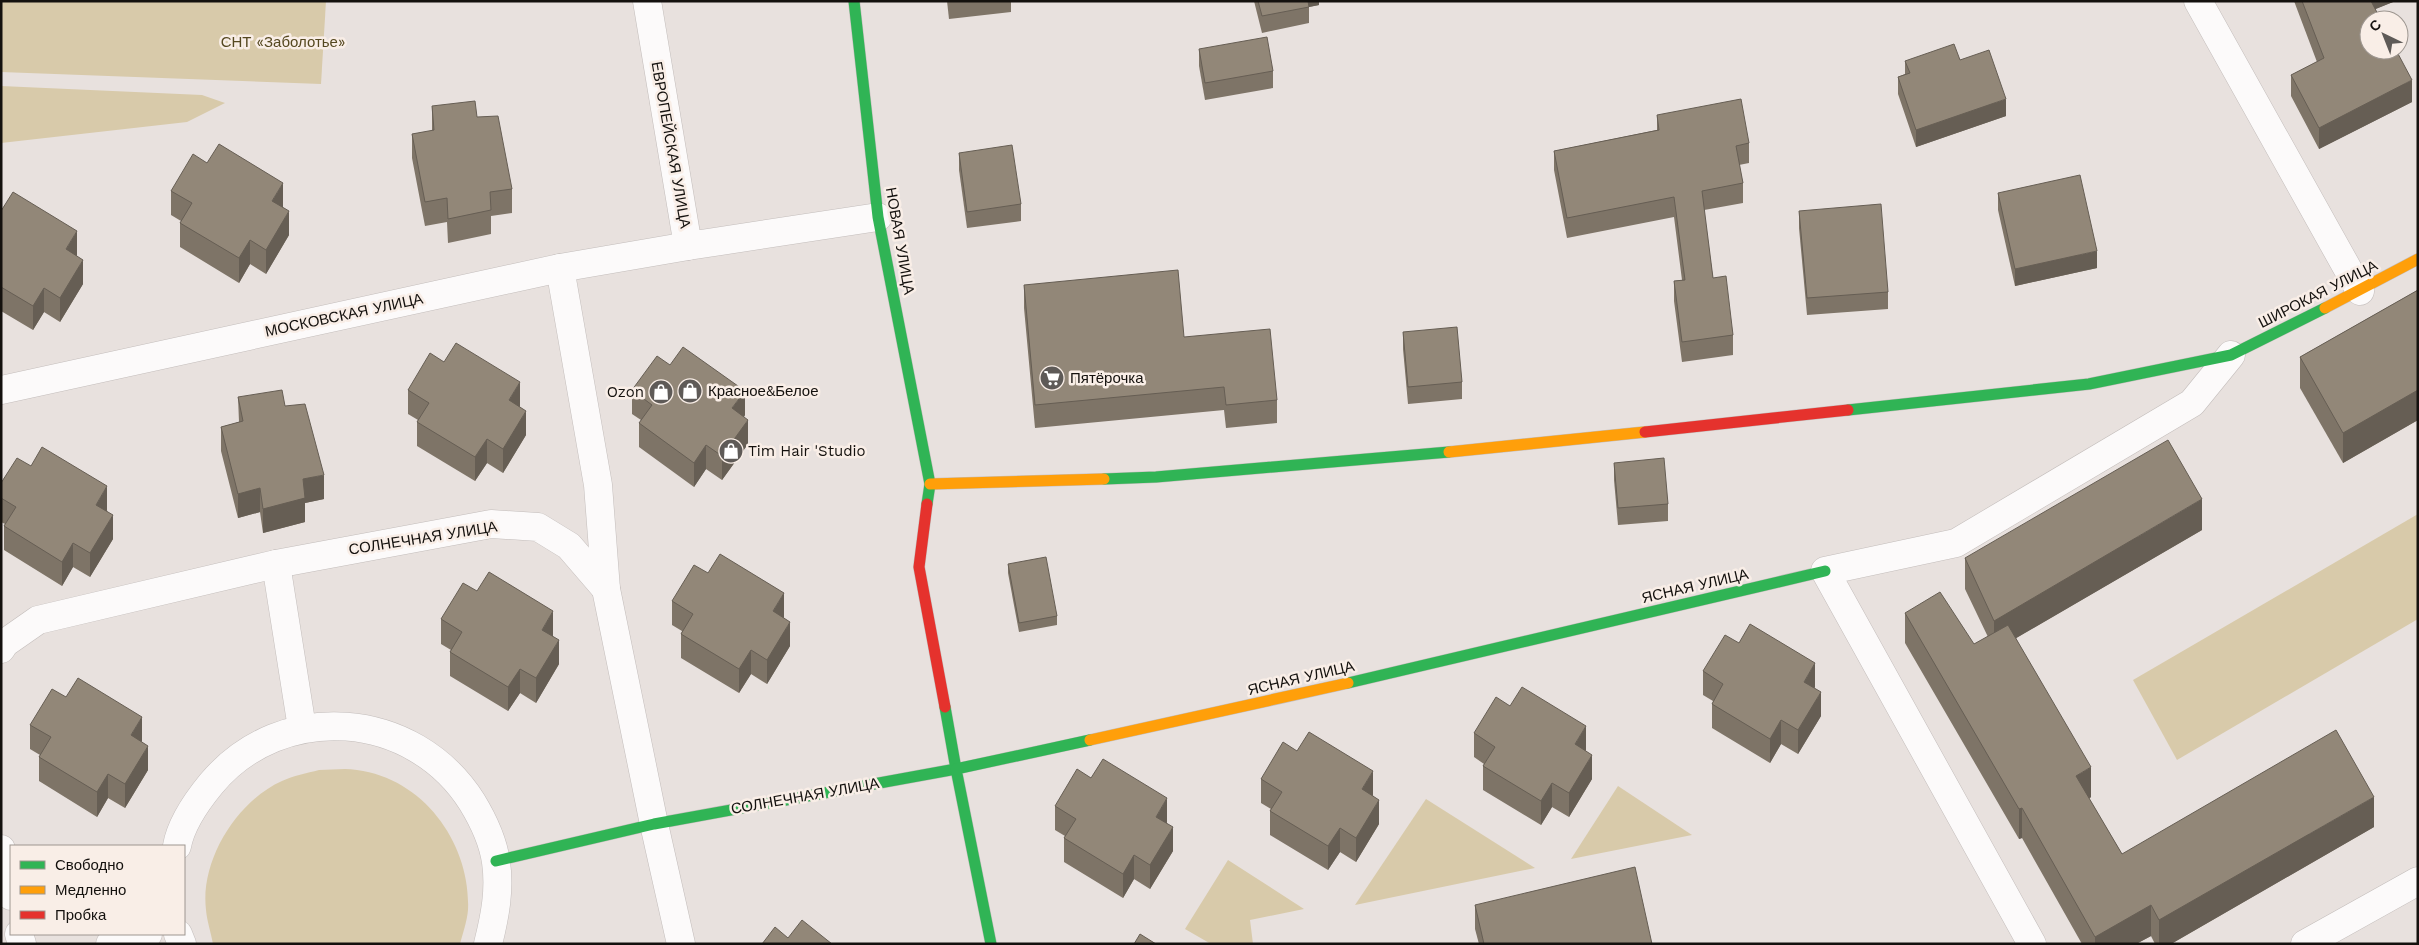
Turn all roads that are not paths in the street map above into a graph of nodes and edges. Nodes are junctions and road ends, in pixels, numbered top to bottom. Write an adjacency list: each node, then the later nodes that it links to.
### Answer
1 (646, 1): 5 (street, ЕВРОПЕЙСКАЯ УЛИЦА)
2 (854, 1): 4 (street, НОВАЯ УЛИЦА)
3 (2198, 1): 8 (street)
4 (878, 217): 5 (street, ЕВРОПЕЙСКАЯ УЛИЦА); 11 (street, НОВАЯ УЛИЦА)
5 (688, 246): 7 (street, МОСКОВСКАЯ УЛИЦА)
6 (2418, 258): 8 (street, ШИРОКАЯ УЛИЦА)
7 (560, 268): 10 (street, МОСКОВСКАЯ УЛИЦА); 14 (street, СОЛНЕЧНАЯ УЛИЦА)
8 (2360, 291): 9 (street, ШИРОКАЯ УЛИЦА)
9 (2230, 355): 11 (street, ШИРОКАЯ УЛИЦА); 13 (street)
10 (1, 390)
11 (930, 484): 17 (street, НОВАЯ УЛИЦА)
12 (276, 564): 14 (street, СОЛНЕЧНАЯ УЛИЦА); 15 (street, СОЛНЕЧНАЯ УЛИЦА); 16 (street)
13 (1825, 571): 17 (street, ЯСНАЯ УЛИЦА); 29 (street)
14 (606, 589): 18 (street, СОЛНЕЧНАЯ УЛИЦА)
15 (1, 649)
16 (302, 728): 19 (street); 21 (street)
17 (956, 769): 18 (street, СОЛНЕЧНАЯ УЛИЦА); 28 (street)
18 (654, 824): 21 (street, СОЛНЕЧНАЯ УЛИЦА); 27 (street, СОЛНЕЧНАЯ УЛИЦА)
19 (177, 845)
20 (1, 849): 23 (street)
21 (496, 861): 26 (street)
22 (2418, 881): 30 (street)
23 (10, 891)
24 (144, 935): 25 (street)
25 (110, 944)
26 (488, 944)
27 (681, 944)
28 (992, 944)
29 (2032, 944)
30 (2305, 944)

